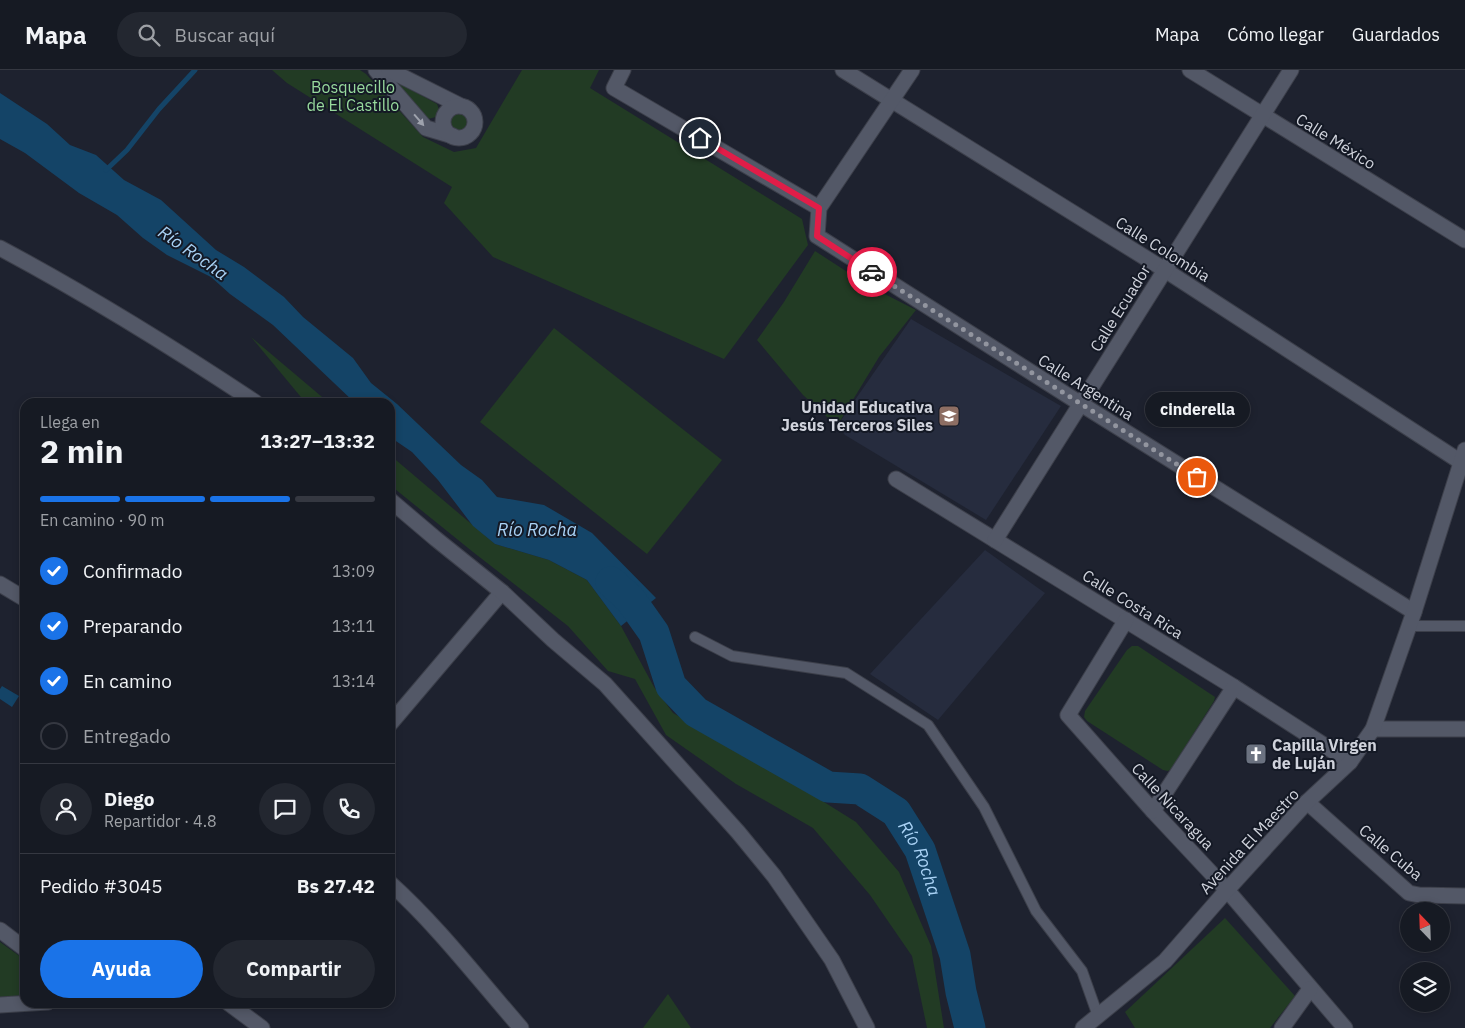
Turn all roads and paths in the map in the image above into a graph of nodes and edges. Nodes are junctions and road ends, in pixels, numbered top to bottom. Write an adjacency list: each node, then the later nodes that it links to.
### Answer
1 (376, 70): 11 (street, one-way to 11)
2 (389, 70): 9 (street)
3 (623, 70): 12 (street)
4 (843, 70): 8 (street, Calle Colombia)
5 (912, 70): 8 (street)
6 (1190, 70): 10 (street, Calle México)
7 (1291, 70): 10 (street, Calle Ecuador)
8 (892, 101): 12 (street); 15 (street, Calle Colombia)
9 (462, 106): 11 (street); 11 (street)
10 (1262, 116): 13 (street, Calle México); 15 (street, Calle Ecuador)
11 (452, 136)
12 (819, 208): 17 (street, Calle Argentina)
13 (1465, 240)
14 (0, 248): 16 (street)
15 (1165, 270): 17 (street, Calle Ecuador); 18 (street, Calle Colombia)
16 (249, 398)
17 (1080, 404): 21 (street, Calle Ecuador); 25 (street, Calle Argentina)
18 (1463, 456): 25 (street, Avenida El Maestro)
19 (896, 479): 21 (street, Calle Costa Rica)
20 (395, 504): 23 (street)
21 (995, 540): 26 (street, Calle Costa Rica)
22 (0, 584): 24 (street)
23 (502, 592): 30 (street); 48 (street)
24 (20, 596)
25 (1411, 619): 27 (lane); 32 (street, Avenida El Maestro)
26 (1126, 620): 29 (street, Calle Costa Rica); 35 (street, Calle Nicaragua)
27 (1465, 626)
28 (695, 637): 45 (lane)
29 (1234, 687): 33 (street, Calle Costa Rica); 35 (street)
30 (395, 718)
31 (1465, 729): 32 (street)
32 (1373, 730): 33 (street, Avenida El Maestro)
33 (1350, 762): 34 (street, Avenida El Maestro)
34 (1307, 802): 37 (street, Avenida El Maestro); 38 (street, Calle Cuba)
35 (1153, 811): 37 (street, Calle Nicaragua)
36 (395, 888): 47 (street)
37 (1227, 890): 41 (street, Calle Nicaragua); 45 (street, Avenida El Maestro)
38 (1465, 896)
39 (0, 930): 40 (street)
40 (20, 945)
41 (1310, 989): 50 (street); 51 (street, Calle Nicaragua)
42 (20, 1004): 43 (street)
43 (0, 1005)
44 (235, 1008): 46 (street)
45 (1098, 1016): 49 (street, Avenida El Maestro)
46 (262, 1028)
47 (521, 1028)
48 (867, 1028)
49 (1083, 1028)
50 (1282, 1028)
51 (1345, 1028)

